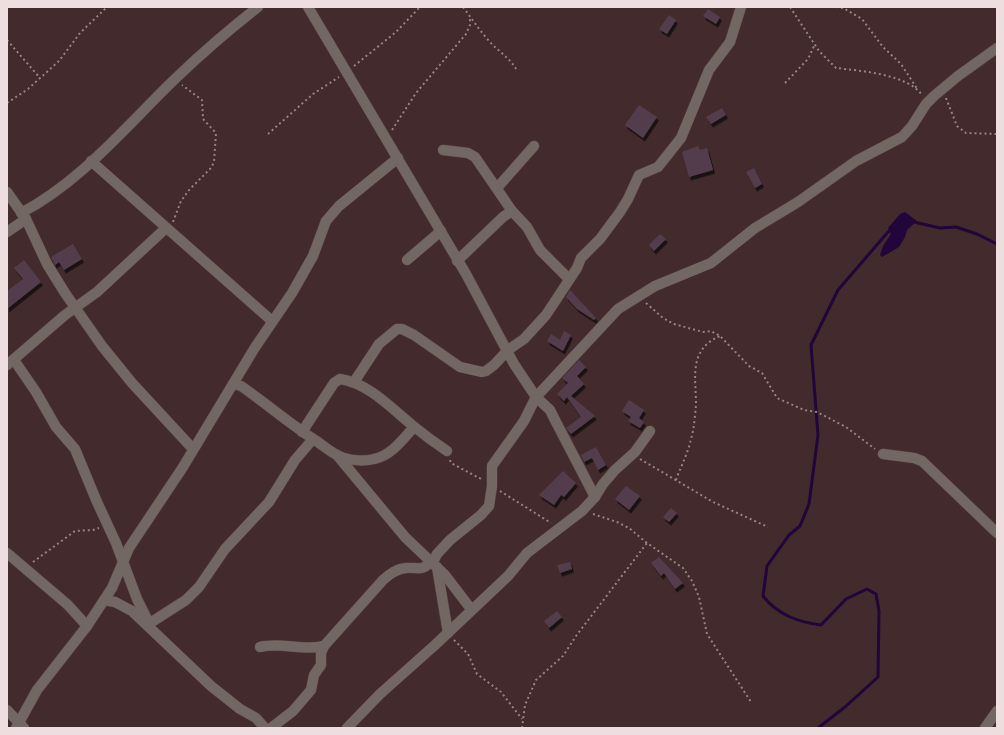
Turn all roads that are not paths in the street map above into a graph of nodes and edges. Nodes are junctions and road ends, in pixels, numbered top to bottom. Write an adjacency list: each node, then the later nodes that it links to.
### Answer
1 (258, 7): 8 (street)
2 (308, 7): 7 (street)
3 (741, 7): 18 (street)
4 (997, 48): 25 (street)
5 (534, 146): 9 (street)
6 (444, 150): 9 (street)
7 (398, 158): 14 (street); 20 (street)
8 (91, 161): 12 (street); 13 (street)
9 (497, 188): 11 (street)
10 (7, 192): 12 (street)
11 (512, 211): 17 (street); 18 (street)
12 (24, 216): 15 (street); 19 (street)
13 (167, 229): 19 (street); 20 (street)
14 (441, 231): 16 (street); 17 (street)
15 (7, 232)
16 (407, 260)
17 (458, 261): 21 (street)
18 (569, 279): 21 (street)
19 (75, 307): 22 (street); 30 (street)
20 (272, 321): 24 (street)
21 (508, 350): 23 (street); 25 (street)
22 (10, 363): 37 (street)
23 (354, 382): 26 (street); 28 (street)
24 (233, 384): 28 (street); 30 (street)
25 (536, 397): 34 (street); 38 (street)
26 (414, 427): 31 (street); 33 (street)
27 (650, 431): 34 (street)
28 (302, 432): 29 (street)
29 (313, 439): 33 (street); 41 (street)
30 (193, 449): 37 (street)
31 (446, 451)
32 (883, 454): 35 (street)
33 (337, 456): 38 (street)
34 (595, 497): 40 (street)
35 (996, 529)
36 (7, 553): 42 (street)
37 (123, 562): 39 (street); 41 (street)
38 (434, 563): 40 (street); 43 (street); 44 (street)
39 (104, 600): 41 (street); 42 (street)
40 (471, 609): 43 (street)
41 (148, 624): 49 (street)
42 (87, 626): 48 (street)
43 (448, 634): 51 (street)
44 (324, 646): 45 (street); 50 (street)
45 (260, 647)
46 (7, 710): 48 (street)
47 (997, 711): 52 (street)
48 (20, 726)
49 (265, 728)
50 (271, 728)
51 (347, 728)
52 (985, 728)

